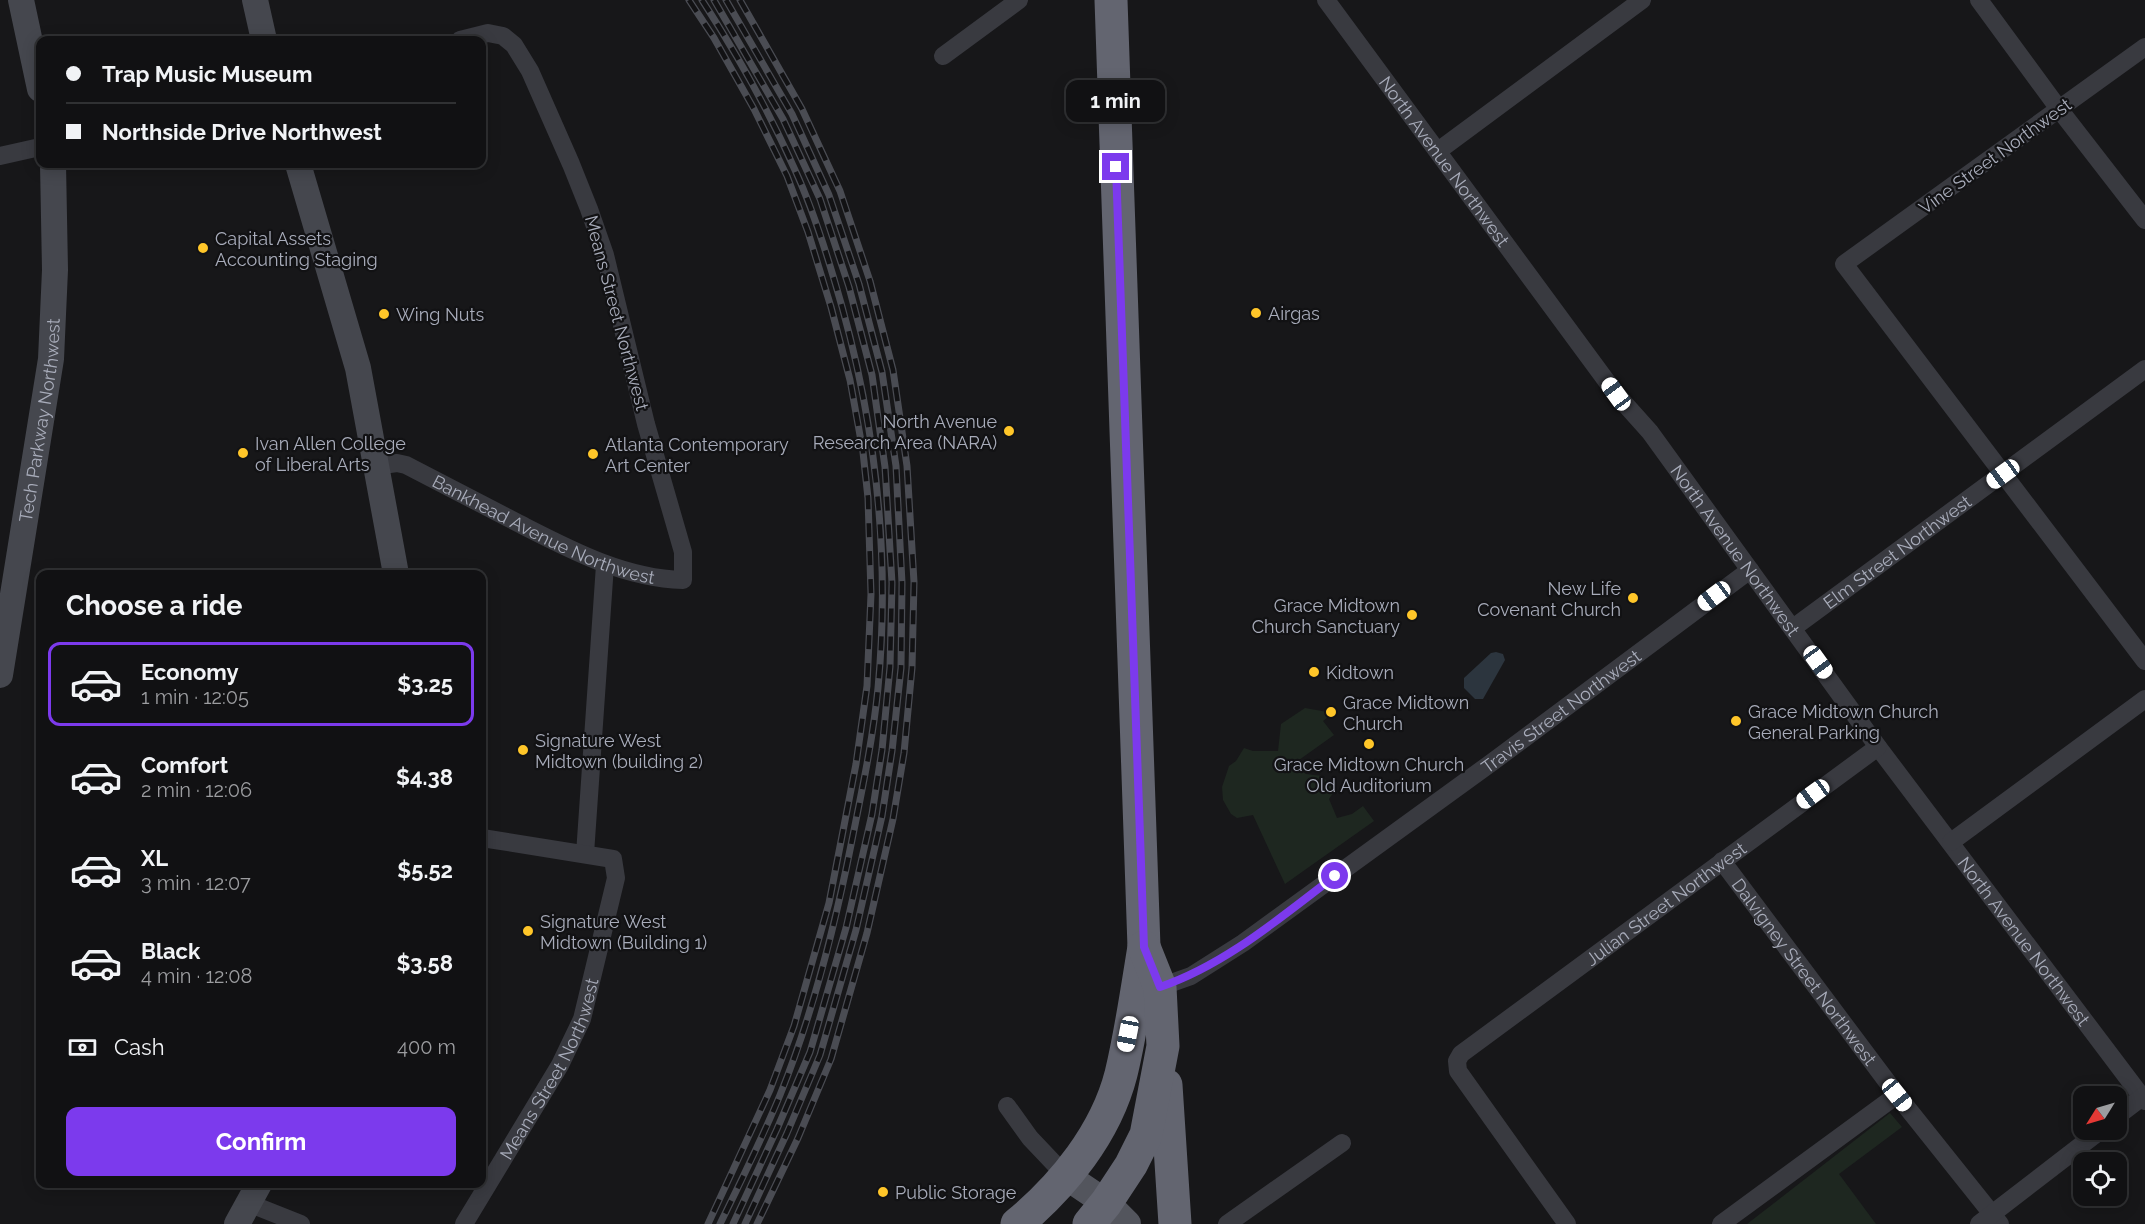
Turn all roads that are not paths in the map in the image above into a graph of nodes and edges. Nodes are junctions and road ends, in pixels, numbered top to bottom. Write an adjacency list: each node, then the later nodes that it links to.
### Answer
1 (21, 0): 12 (street)
2 (255, 0): 8 (street)
3 (1019, 0): 11 (street)
4 (1111, 0): 36 (highway)
5 (1326, 0): 15 (street, North Avenue Northwest)
6 (1642, 0): 15 (street)
7 (1979, 0): 13 (street)
8 (263, 36)
9 (476, 36): 26 (street, Means Street Northwest)
10 (2145, 47): 13 (street, Vine Street Northwest)
11 (943, 56)
12 (36, 70)
13 (2059, 109): 19 (street); 22 (street, Vine Street Northwest)
14 (36, 148): 16 (street)
15 (1438, 151): 25 (street, North Avenue Northwest)
16 (0, 156)
17 (53, 168): 29 (street, Tech Parkway Northwest)
18 (299, 168): 21 (street)
19 (2145, 220)
20 (2145, 369): 22 (street, Elm Street Northwest)
21 (375, 466): 23 (street, Bankhead Avenue Northwest); 24 (street)
22 (2003, 474): 27 (street, Elm Street Northwest); 28 (street)
23 (605, 565): 26 (street, Bankhead Avenue Northwest); 34 (street)
24 (395, 570)
25 (1750, 570): 27 (street, North Avenue Northwest); 37 (street, Travis Street Northwest)
26 (683, 580)
27 (1793, 628): 31 (street, North Avenue Northwest)
28 (2145, 661)
29 (0, 675)
30 (2145, 699): 33 (street)
31 (1878, 747): 33 (street, North Avenue Northwest); 35 (street, Julian Street Northwest)
32 (486, 839): 34 (street)
33 (1952, 842): 40 (street, North Avenue Northwest)
34 (585, 854): 46 (street, Means Street Northwest)
35 (1722, 861): 39 (street, Dalvigney Street Northwest); 56 (street, Julian Street Northwest)
36 (1144, 947): 37 (highway); 45 (highway)
37 (1160, 987): 38 (highway)
38 (1163, 1046): 49 (highway); 54 (highway)
39 (1897, 1095): 50 (street, Dalvigney Street Northwest); 57 (street)
40 (2144, 1098): 42 (street)
41 (1007, 1106): 45 (street)
42 (2127, 1110)
43 (2089, 1140): 50 (street)
44 (1342, 1143): 55 (street)
45 (1066, 1176): 49 (main road); 53 (highway)
46 (486, 1188)
47 (486, 1188): 52 (street, Means Street Northwest)
48 (248, 1204): 51 (street)
49 (1100, 1220)
50 (1990, 1221)
51 (301, 1224)
52 (464, 1224)
53 (1017, 1224)
54 (1175, 1224)
55 (1227, 1224)
56 (1567, 1224)
57 (1721, 1224)

